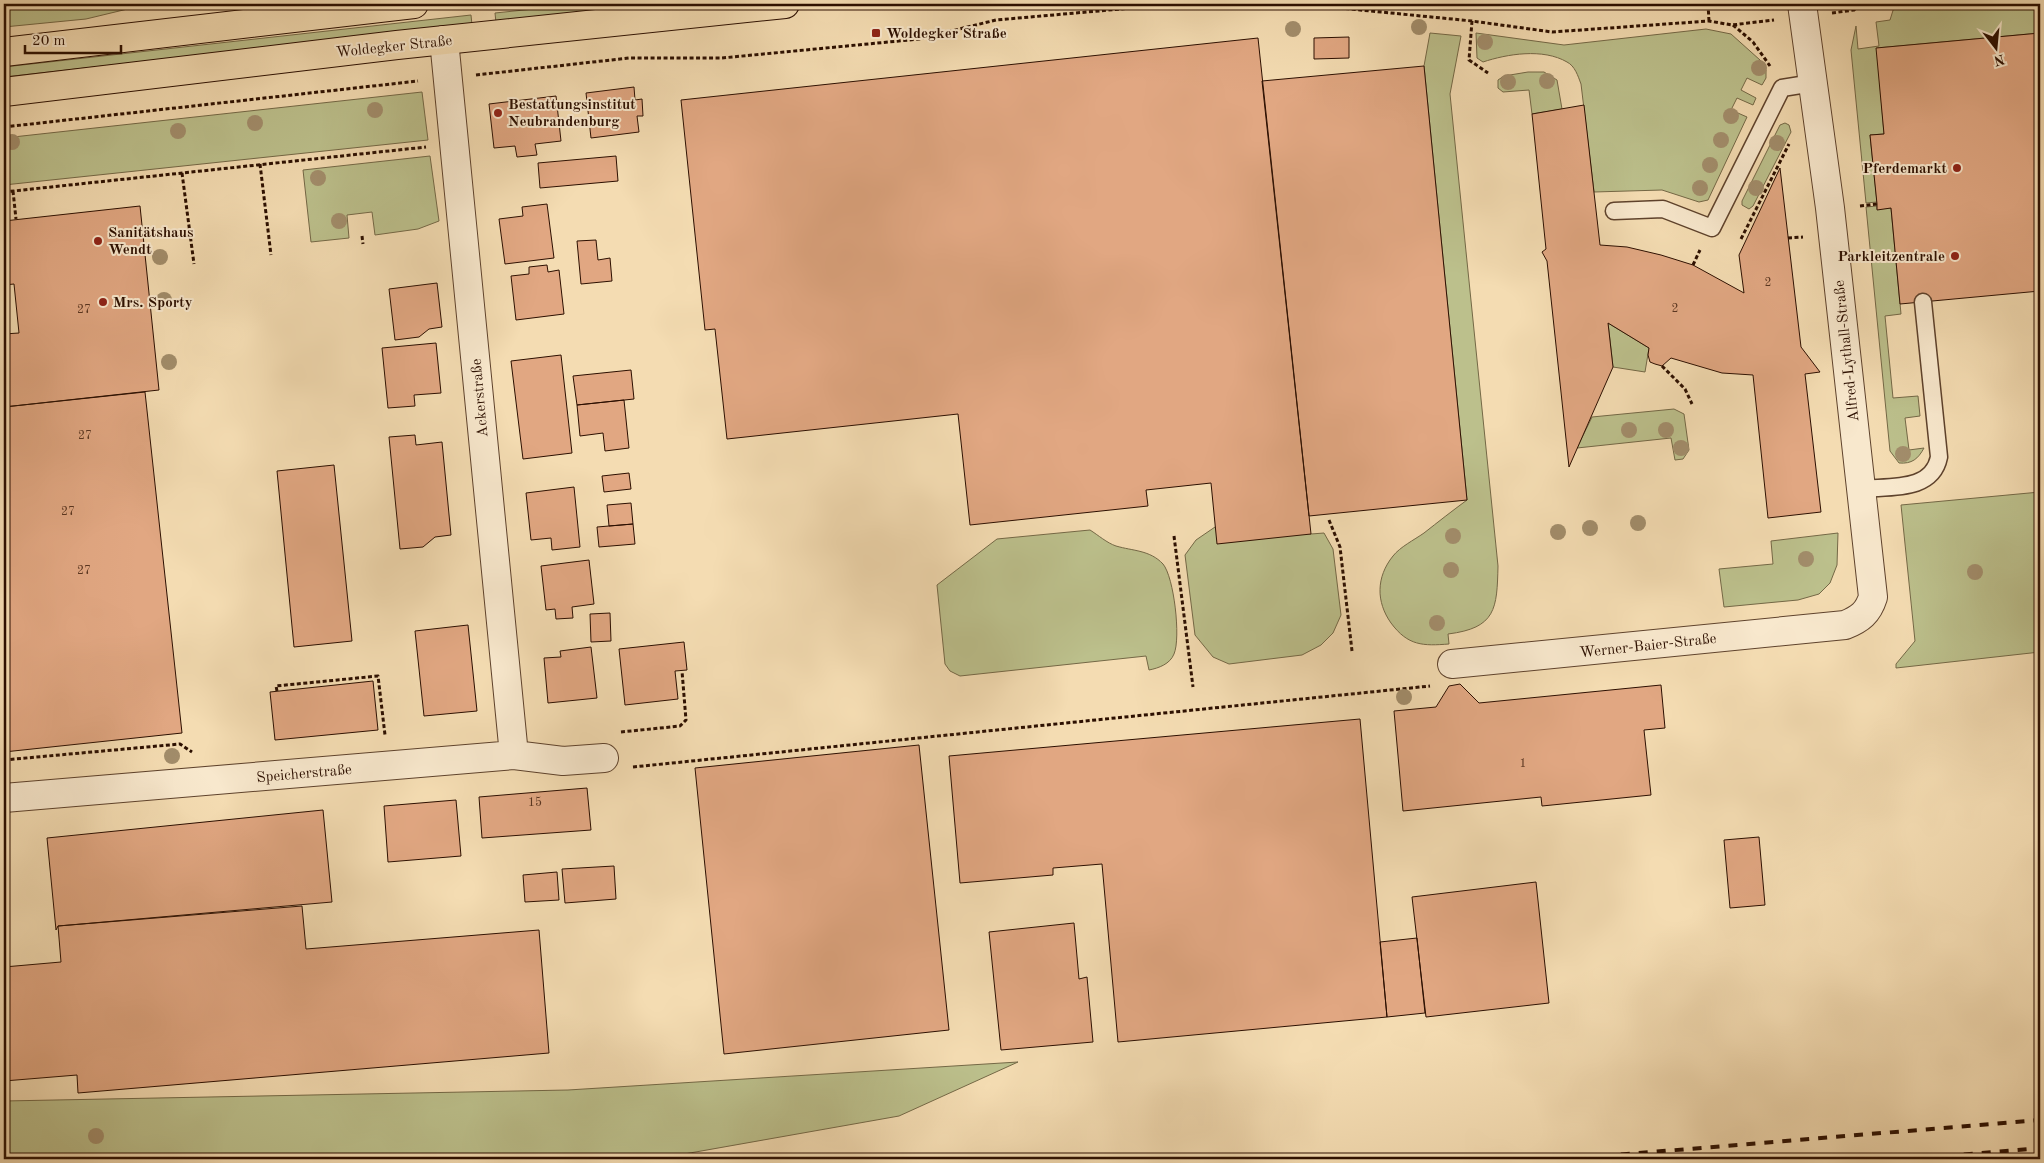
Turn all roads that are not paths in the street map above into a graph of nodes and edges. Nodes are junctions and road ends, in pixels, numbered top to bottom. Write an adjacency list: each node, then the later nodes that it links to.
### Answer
1 (414, 4): 5 (main road)
2 (785, 4): 4 (main road, Woldegker Straße)
3 (1802, 10): 6 (street, Alfred-Lythall-Straße)
4 (444, 40): 7 (main road, Woldegker Straße); 14 (street, Ackerstraße)
5 (4, 52)
6 (1813, 84): 8 (lane); 10 (street, Alfred-Lythall-Straße)
7 (4, 92)
8 (1614, 211)
9 (1923, 302): 10 (lane)
10 (1861, 489): 11 (street, Alfred-Lythall-Straße)
11 (1845, 625): 12 (street, Werner-Baier-Straße)
12 (1444, 675)
13 (609, 746): 14 (street, Speicherstraße)
14 (514, 755): 15 (street, Speicherstraße)
15 (4, 798)

